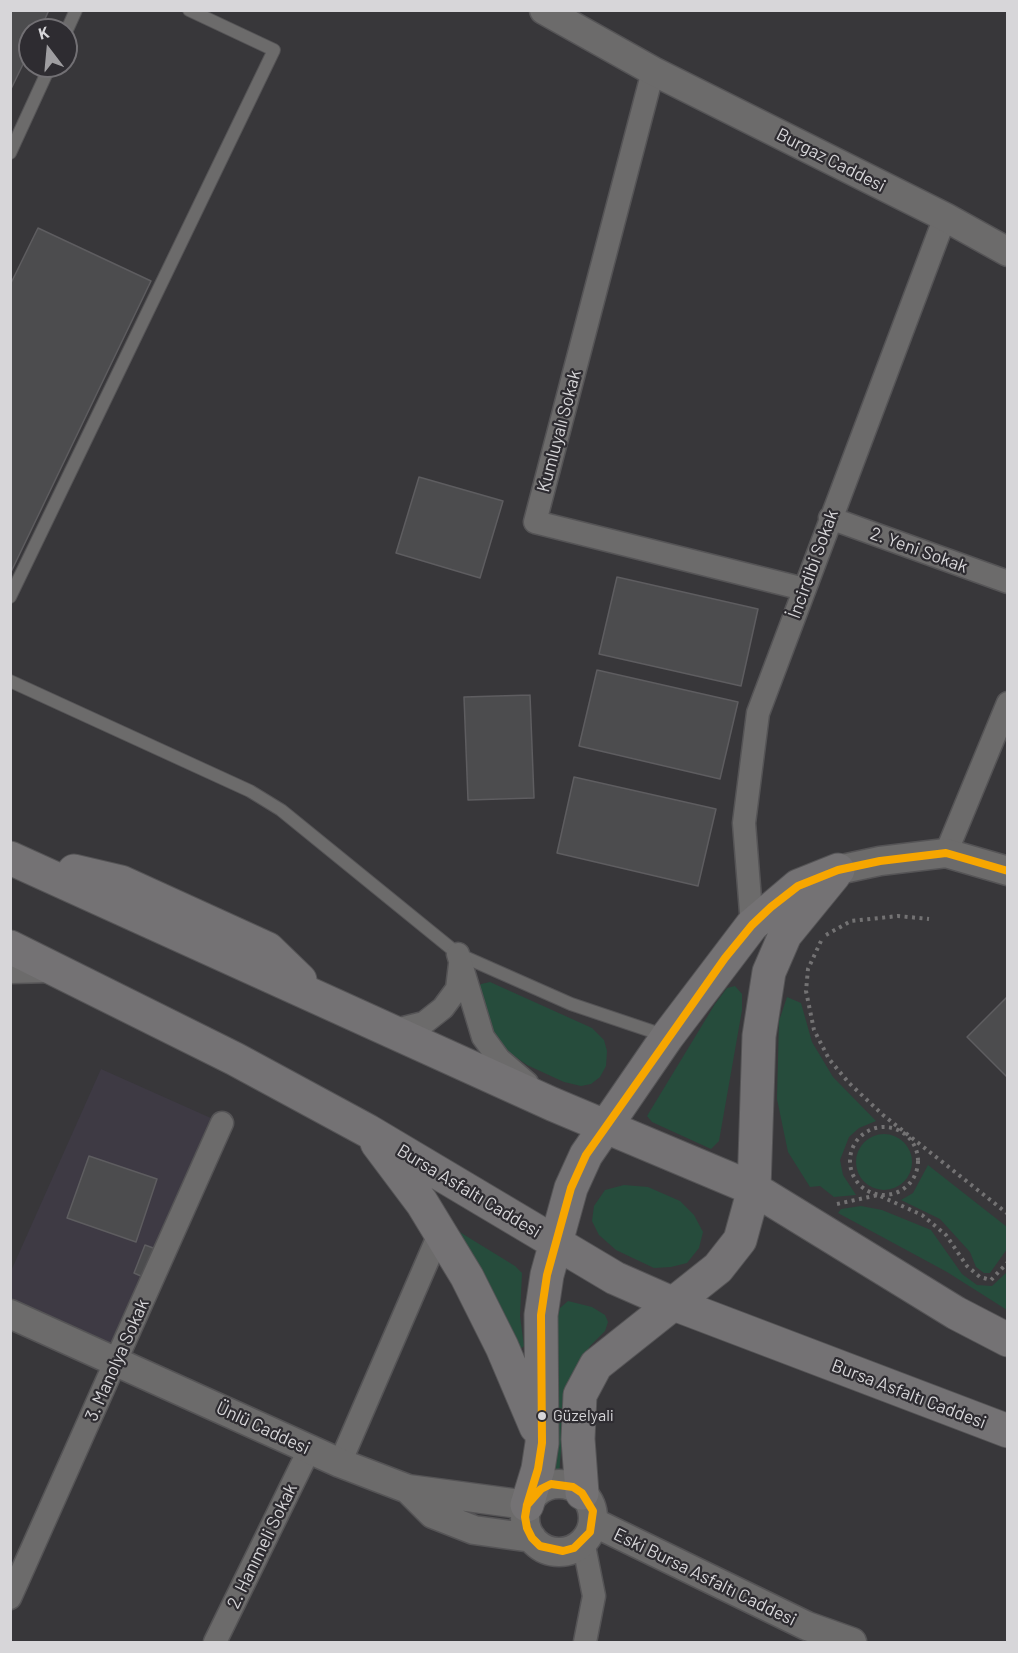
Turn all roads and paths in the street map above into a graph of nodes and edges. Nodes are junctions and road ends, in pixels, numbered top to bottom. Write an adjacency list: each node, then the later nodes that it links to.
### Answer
1 (189, 10): 11 (lane)
2 (544, 10): 3 (street, Burgaz Caddesi)
3 (653, 71): 6 (street, Burgaz Caddesi); 10 (street, Kumluyalı Sokak)
4 (45, 78): 5 (lane)
5 (10, 153)
6 (945, 217): 7 (street, Burgaz Caddesi); 8 (street, İncirdibi Sokak)
7 (1008, 252)
8 (830, 518): 9 (street, 2. Yeni Sokak); 10 (street, İncirdibi Sokak)
9 (1008, 582)
10 (804, 589): 19 (street, İncirdibi Sokak)
11 (10, 597)
12 (10, 681): 21 (lane)
13 (1008, 704): 14 (street)
14 (946, 853): 16 (street); 17 (street)
15 (24, 864): 24 (highway)
16 (838, 870): 19 (highway); 31 (highway)
17 (1008, 871)
18 (929, 919): 30 (path)
19 (752, 925): 25 (highway)
20 (10, 947): 22 (highway, Bursa Asfaltı Caddesi)
21 (458, 954): 24 (street); 25 (lane); 26 (street)
22 (55, 971): 23 (street); 29 (highway, Bursa Asfaltı Caddesi)
23 (10, 972)
24 (392, 1031): 26 (highway)
25 (667, 1037): 28 (highway)
26 (552, 1104): 28 (highway)
27 (222, 1123): 41 (street, 3. Manolya Sokak)
28 (605, 1126): 31 (highway); 36 (highway)
29 (368, 1131): 35 (highway); 36 (highway, Bursa Asfaltı Caddesi)
30 (906, 1135): 32 (path); 32 (path); 34 (path)
31 (754, 1189): 38 (highway); 40 (highway)
32 (878, 1195): 33 (path); 37 (path)
33 (832, 1205)
34 (1008, 1214)
35 (440, 1232): 43 (highway); 45 (street)
36 (556, 1243): 38 (highway, Bursa Asfaltı Caddesi); 43 (highway)
37 (1008, 1262)
38 (674, 1304): 42 (highway, Bursa Asfaltı Caddesi); 48 (highway)
39 (10, 1314): 41 (street, Ünlü Caddesi)
40 (1008, 1340)
41 (116, 1361): 44 (street, Ünlü Caddesi); 50 (street, 3. Manolya Sokak)
42 (1008, 1431)
43 (542, 1443): 47 (highway)
44 (309, 1449): 45 (street, Ünlü Caddesi); 51 (street, 2. Hanımeli Sokak)
45 (340, 1463): 46 (street, Ünlü Caddesi)
46 (408, 1489): 47 (street, Ünlü Caddesi); 49 (street)
47 (527, 1505): 48 (street); 49 (street)
48 (586, 1519): 49 (street); 52 (street); 53 (street, Eski Bursa Asfaltı Caddesi)
49 (532, 1538)
50 (10, 1598)
51 (215, 1642)
52 (585, 1642)
53 (852, 1642)

